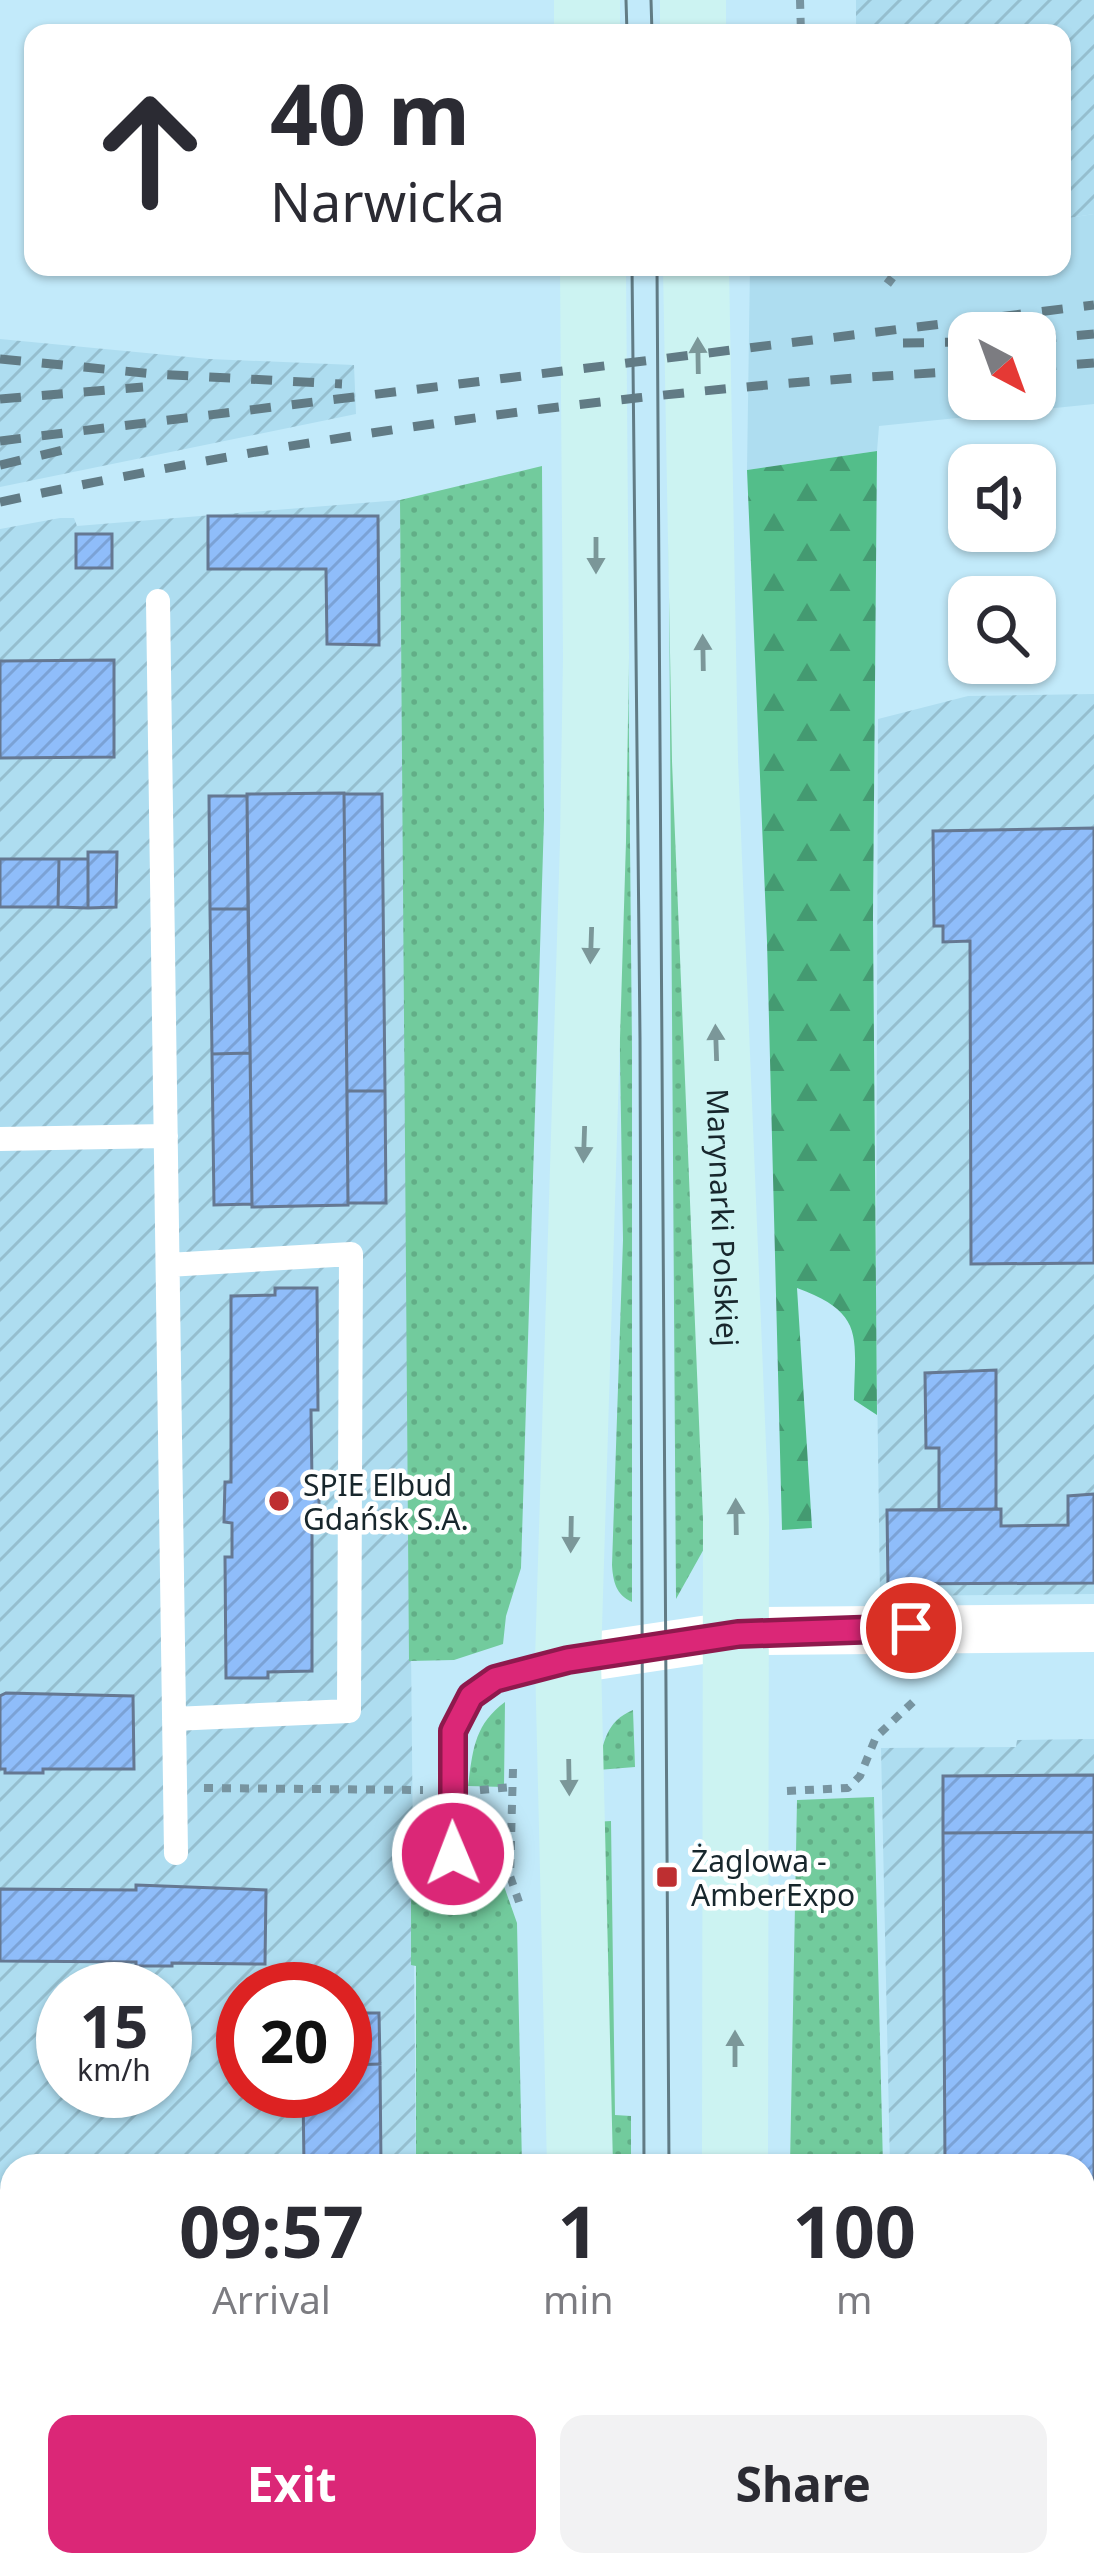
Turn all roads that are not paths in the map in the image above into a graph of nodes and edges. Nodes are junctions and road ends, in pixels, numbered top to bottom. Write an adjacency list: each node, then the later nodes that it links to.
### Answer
1 (696, 277): 8 (main road, Marynarki Polskiej, one-way to 1)
2 (593, 284): 9 (main road, one-way to 9)
3 (158, 601): 4 (lane)
4 (166, 1136): 5 (lane); 6 (lane)
5 (0, 1139)
6 (168, 1265): 10 (lane); 10 (lane)
7 (1094, 1628): 8 (street)
8 (738, 1634): 9 (street); 14 (main road, Marynarki Polskiej, one-way to 8)
9 (568, 1660): 12 (lane); 13 (main road, one-way to 13)
10 (174, 1719): 11 (lane)
11 (176, 1852)
12 (453, 1854)
13 (580, 2154)
14 (735, 2154)

